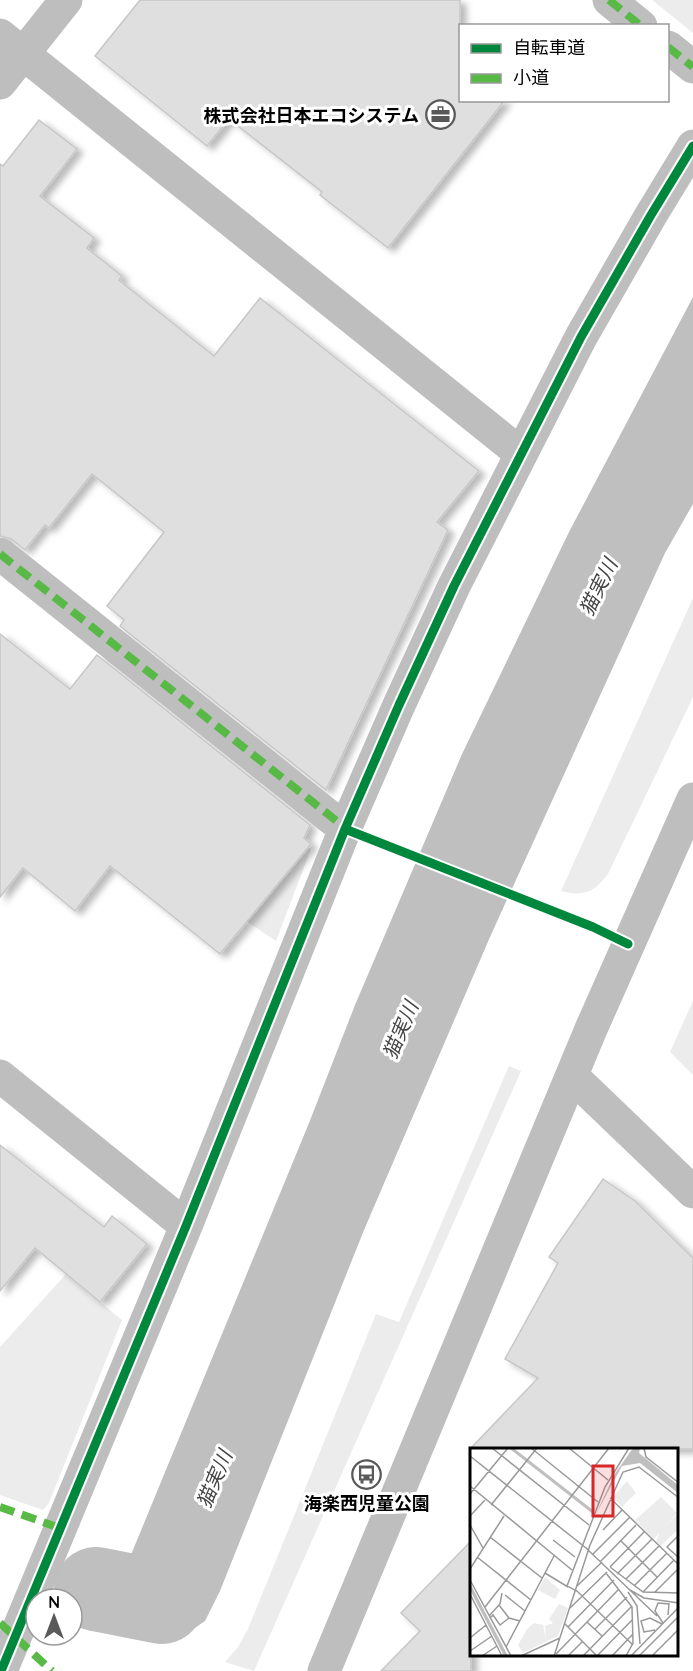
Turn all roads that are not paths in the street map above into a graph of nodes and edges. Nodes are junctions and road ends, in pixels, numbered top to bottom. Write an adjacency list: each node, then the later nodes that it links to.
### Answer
1 (66, 0): 4 (street)
2 (609, 0): 3 (street)
3 (639, 24)
4 (12, 44): 7 (street); 9 (street)
5 (669, 48): 6 (street)
6 (693, 67)
7 (0, 83)
8 (693, 146): 9 (street)
9 (520, 453): 12 (street)
10 (0, 554): 12 (street)
11 (693, 799): 14 (street)
12 (345, 829): 16 (street)
13 (0, 1076): 16 (street)
14 (572, 1076): 15 (street); 18 (street)
15 (693, 1192)
16 (186, 1226): 17 (street)
17 (1, 1671)
18 (324, 1671)

